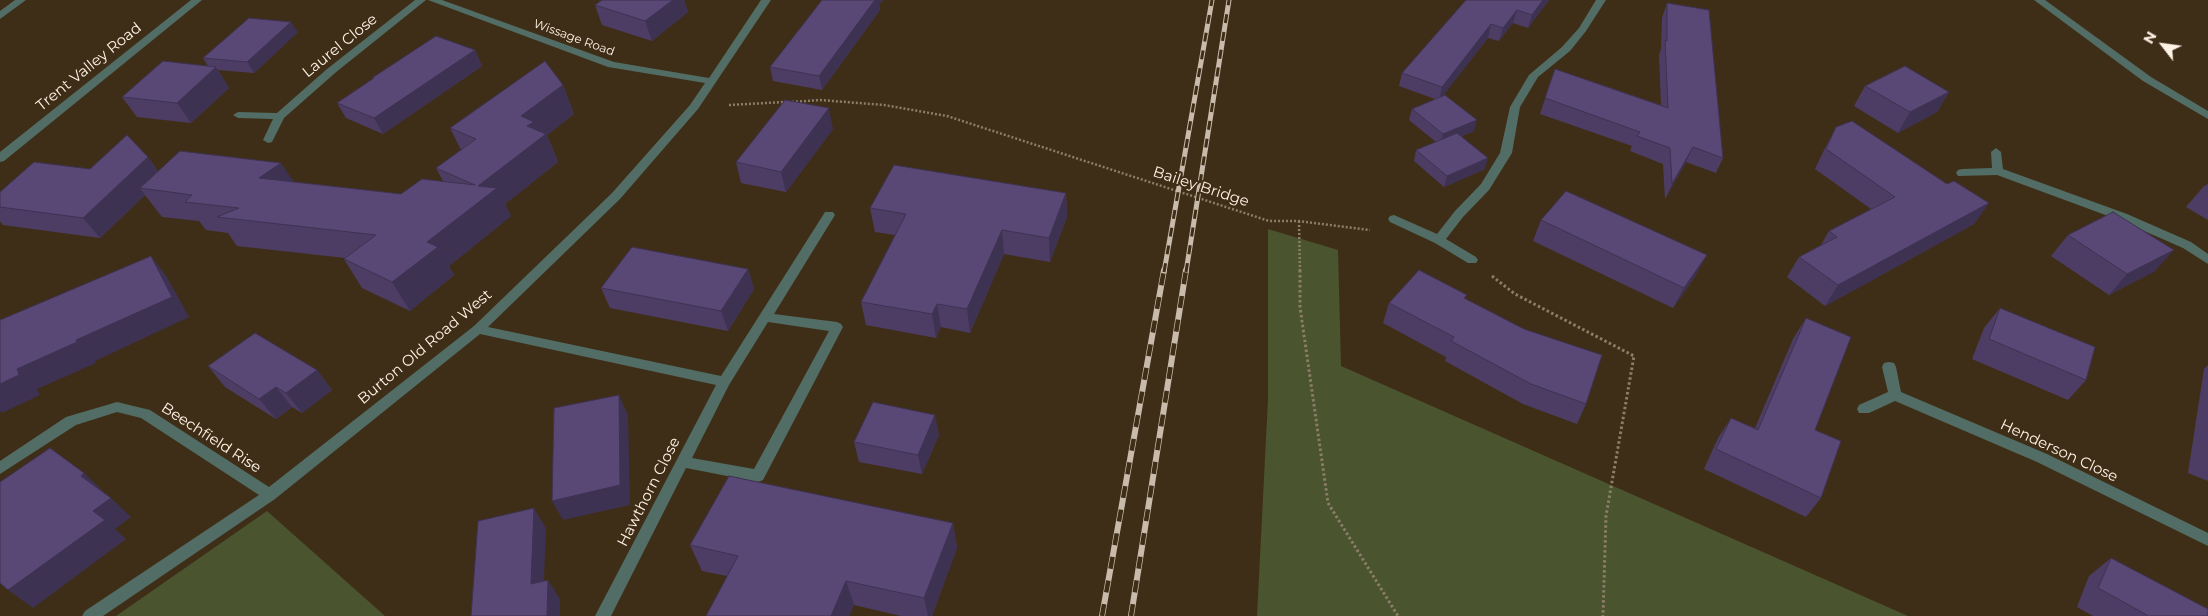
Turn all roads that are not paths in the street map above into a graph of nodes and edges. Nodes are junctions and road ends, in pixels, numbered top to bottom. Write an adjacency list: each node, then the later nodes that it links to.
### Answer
1 (21, 0): 8 (street)
2 (196, 0): 15 (street, Trent Valley Road)
3 (421, 0): 11 (street, Laurel Close)
4 (433, 0): 9 (street, Wissage Road)
5 (766, 0): 9 (street, Burton Old Road West)
6 (1602, 0): 20 (street)
7 (2039, 0): 12 (street)
8 (0, 16)
9 (711, 81): 24 (street, Burton Old Road West)
10 (238, 115): 11 (street)
11 (280, 116): 13 (street, Laurel Close)
12 (2208, 116)
13 (268, 140)
14 (1996, 152): 16 (street)
15 (0, 158)
16 (1998, 171): 17 (street); 22 (street)
17 (1962, 173)
18 (829, 215): 23 (street, Hawthorn Close)
19 (1394, 219): 20 (street)
20 (1439, 240): 21 (street)
21 (1472, 260)
22 (2208, 260)
23 (768, 312): 26 (street, Hawthorn Close); 29 (street)
24 (478, 329): 26 (street); 31 (street, Burton Old Road West)
25 (1889, 367): 27 (street)
26 (724, 382): 29 (street, Hawthorn Close)
27 (1895, 395): 28 (street); 32 (street, Henderson Close)
28 (1864, 409)
29 (683, 462): 34 (street, Hawthorn Close)
30 (0, 468): 31 (street, Beechfield Rise)
31 (270, 495): 33 (street, Burton Old Road West)
32 (2208, 540)
33 (90, 616)
34 (603, 616)

